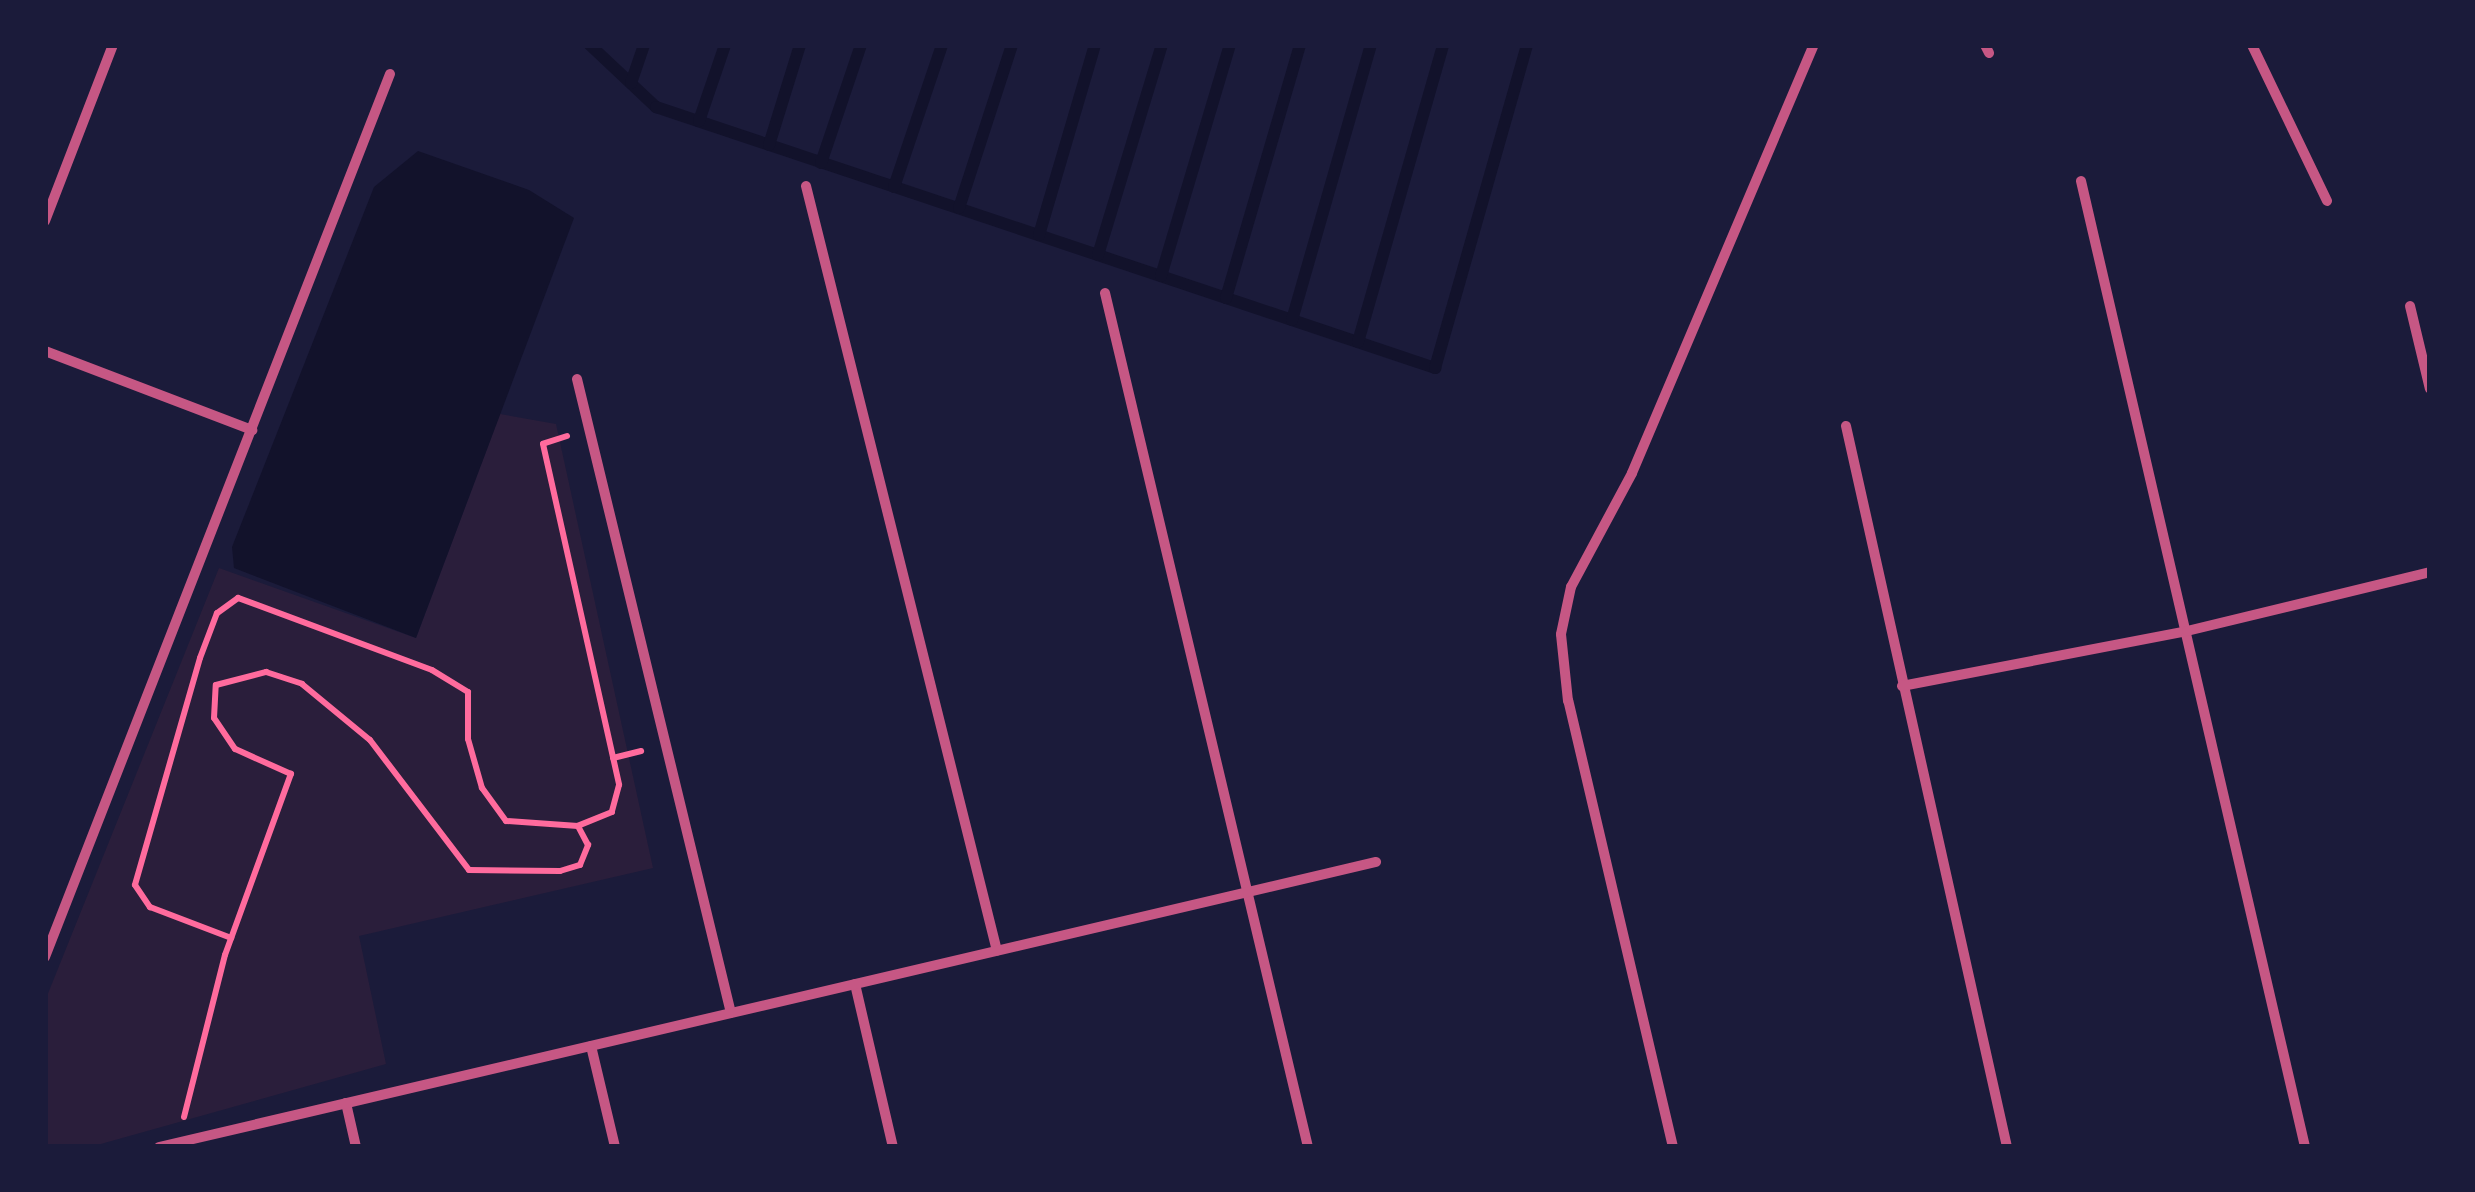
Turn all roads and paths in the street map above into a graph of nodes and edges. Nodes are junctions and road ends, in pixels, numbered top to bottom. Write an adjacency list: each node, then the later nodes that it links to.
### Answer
1 (114, 45): 8 (street)
2 (1814, 45): 36 (street)
3 (2252, 45): 7 (street)
4 (390, 74): 16 (street)
5 (2081, 181): 18 (street)
6 (806, 186): 24 (street)
7 (2327, 201)
8 (45, 221)
9 (1105, 293): 22 (street)
10 (2410, 306): 13 (street)
11 (45, 351): 16 (street)
12 (577, 379): 15 (street)
13 (2430, 389)
14 (1846, 426): 19 (street)
15 (589, 428): 20 (path); 27 (street)
16 (252, 430): 25 (street)
17 (2430, 572): 18 (street)
18 (2187, 631): 19 (street); 38 (street)
19 (1902, 686): 37 (street)
20 (578, 826): 23 (path); 23 (path)
21 (1376, 862): 22 (street)
22 (1248, 892): 24 (street); 35 (street)
23 (231, 938): 30 (path)
24 (997, 950): 26 (street)
25 (45, 957)
26 (855, 984): 27 (street); 34 (street)
27 (731, 1013): 28 (street)
28 (591, 1046): 29 (street); 33 (street)
29 (346, 1103): 30 (street); 32 (street)
30 (178, 1143): 31 (street)
31 (159, 1147)
32 (356, 1147)
33 (615, 1147)
34 (893, 1147)
35 (1308, 1147)
36 (1673, 1147)
37 (2007, 1147)
38 (2305, 1147)

